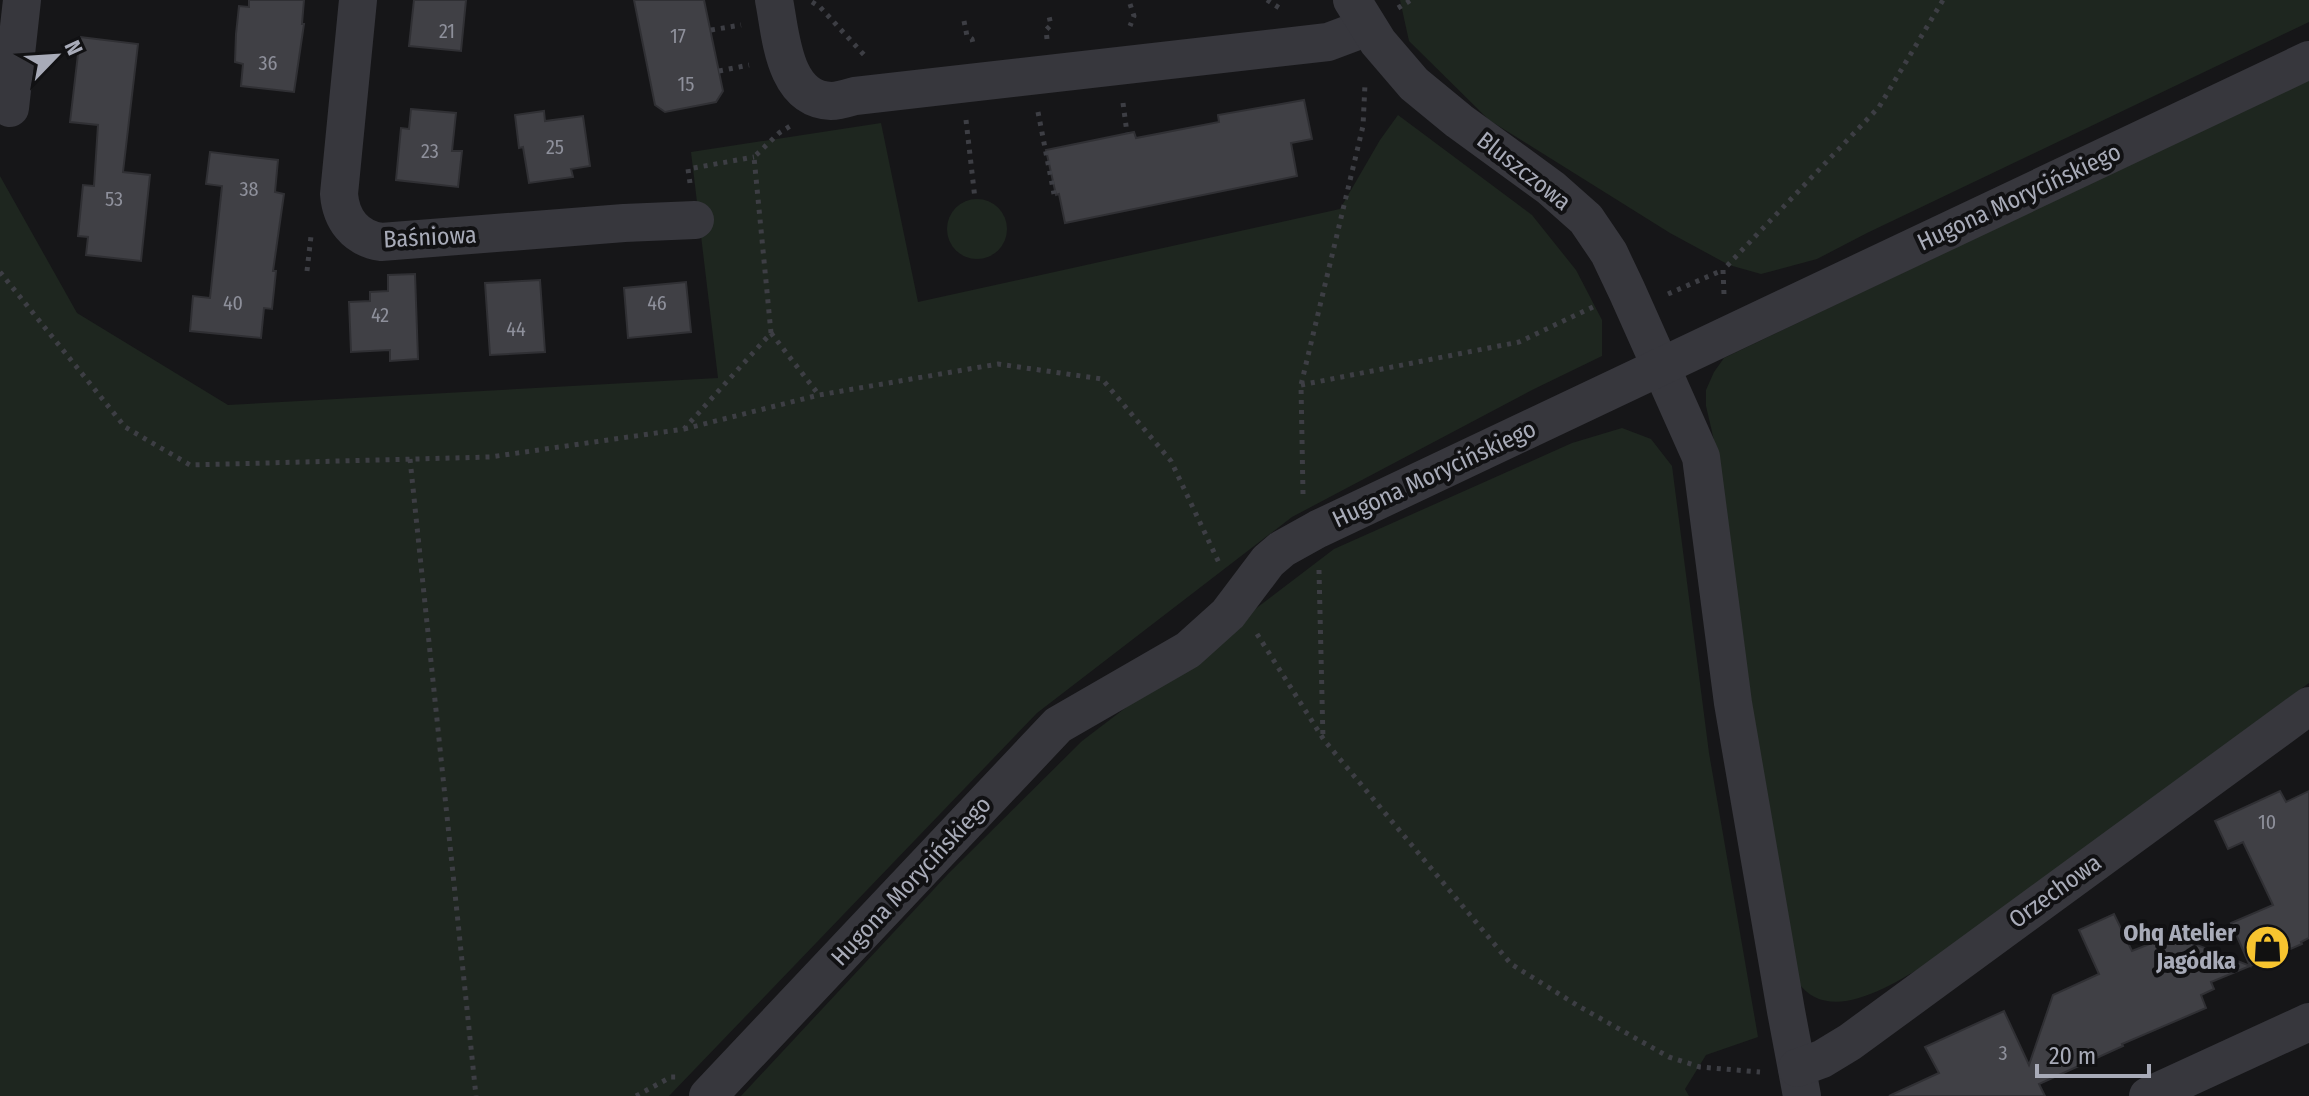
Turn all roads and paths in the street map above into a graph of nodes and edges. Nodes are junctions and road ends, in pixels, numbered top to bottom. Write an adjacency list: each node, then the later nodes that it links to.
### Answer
1 (22, 0): 23 (street)
2 (358, 0): 29 (street, Baśniowa)
3 (774, 0): 21 (street)
4 (807, 0): 21 (path)
5 (1943, 0): 30 (path)
6 (1048, 12): 12 (path)
7 (1134, 16): 10 (path)
8 (964, 21): 15 (path)
9 (1356, 21): 20 (street); 32 (street, Bluszczowa); 36 (path)
10 (1140, 22)
11 (742, 25): 13 (path)
12 (1051, 25): 14 (path); 16 (path)
13 (711, 30)
14 (1055, 31)
15 (972, 39)
16 (1048, 41)
17 (2309, 60): 33 (street, Hugona Morycińskiego)
18 (750, 65): 19 (path)
19 (719, 71)
20 (946, 87): 21 (street); 28 (path)
21 (844, 99): 26 (path)
22 (1123, 102): 25 (path)
23 (10, 108)
24 (1037, 109): 27 (path)
25 (1127, 133)
26 (754, 157): 29 (path); 34 (path)
27 (1054, 194)
28 (975, 199)
29 (695, 220)
30 (1723, 270): 32 (path); 33 (path)
31 (0, 272): 39 (path)
32 (1627, 291): 35 (street, Bluszczowa); 36 (path)
33 (1734, 332): 35 (street, Hugona Morycińskiego)
34 (771, 333): 37 (path); 38 (path)
35 (1661, 367): 40 (street, Hugona Morycińskiego); 45 (street, Bluszczowa)
36 (1301, 385): 40 (path)
37 (819, 395): 38 (path); 41 (path)
38 (684, 429): 39 (path)
39 (410, 459): 46 (path)
40 (1310, 518): 41 (street, Hugona Morycińskiego); 43 (path)
41 (1237, 602): 43 (path); 47 (street, Hugona Morycińskiego)
42 (2309, 706): 45 (street, Orzechowa)
43 (1324, 740): 45 (path)
44 (2309, 1022): 48 (street)
45 (1800, 1082)
46 (476, 1096)
47 (708, 1096)
48 (2148, 1096)

